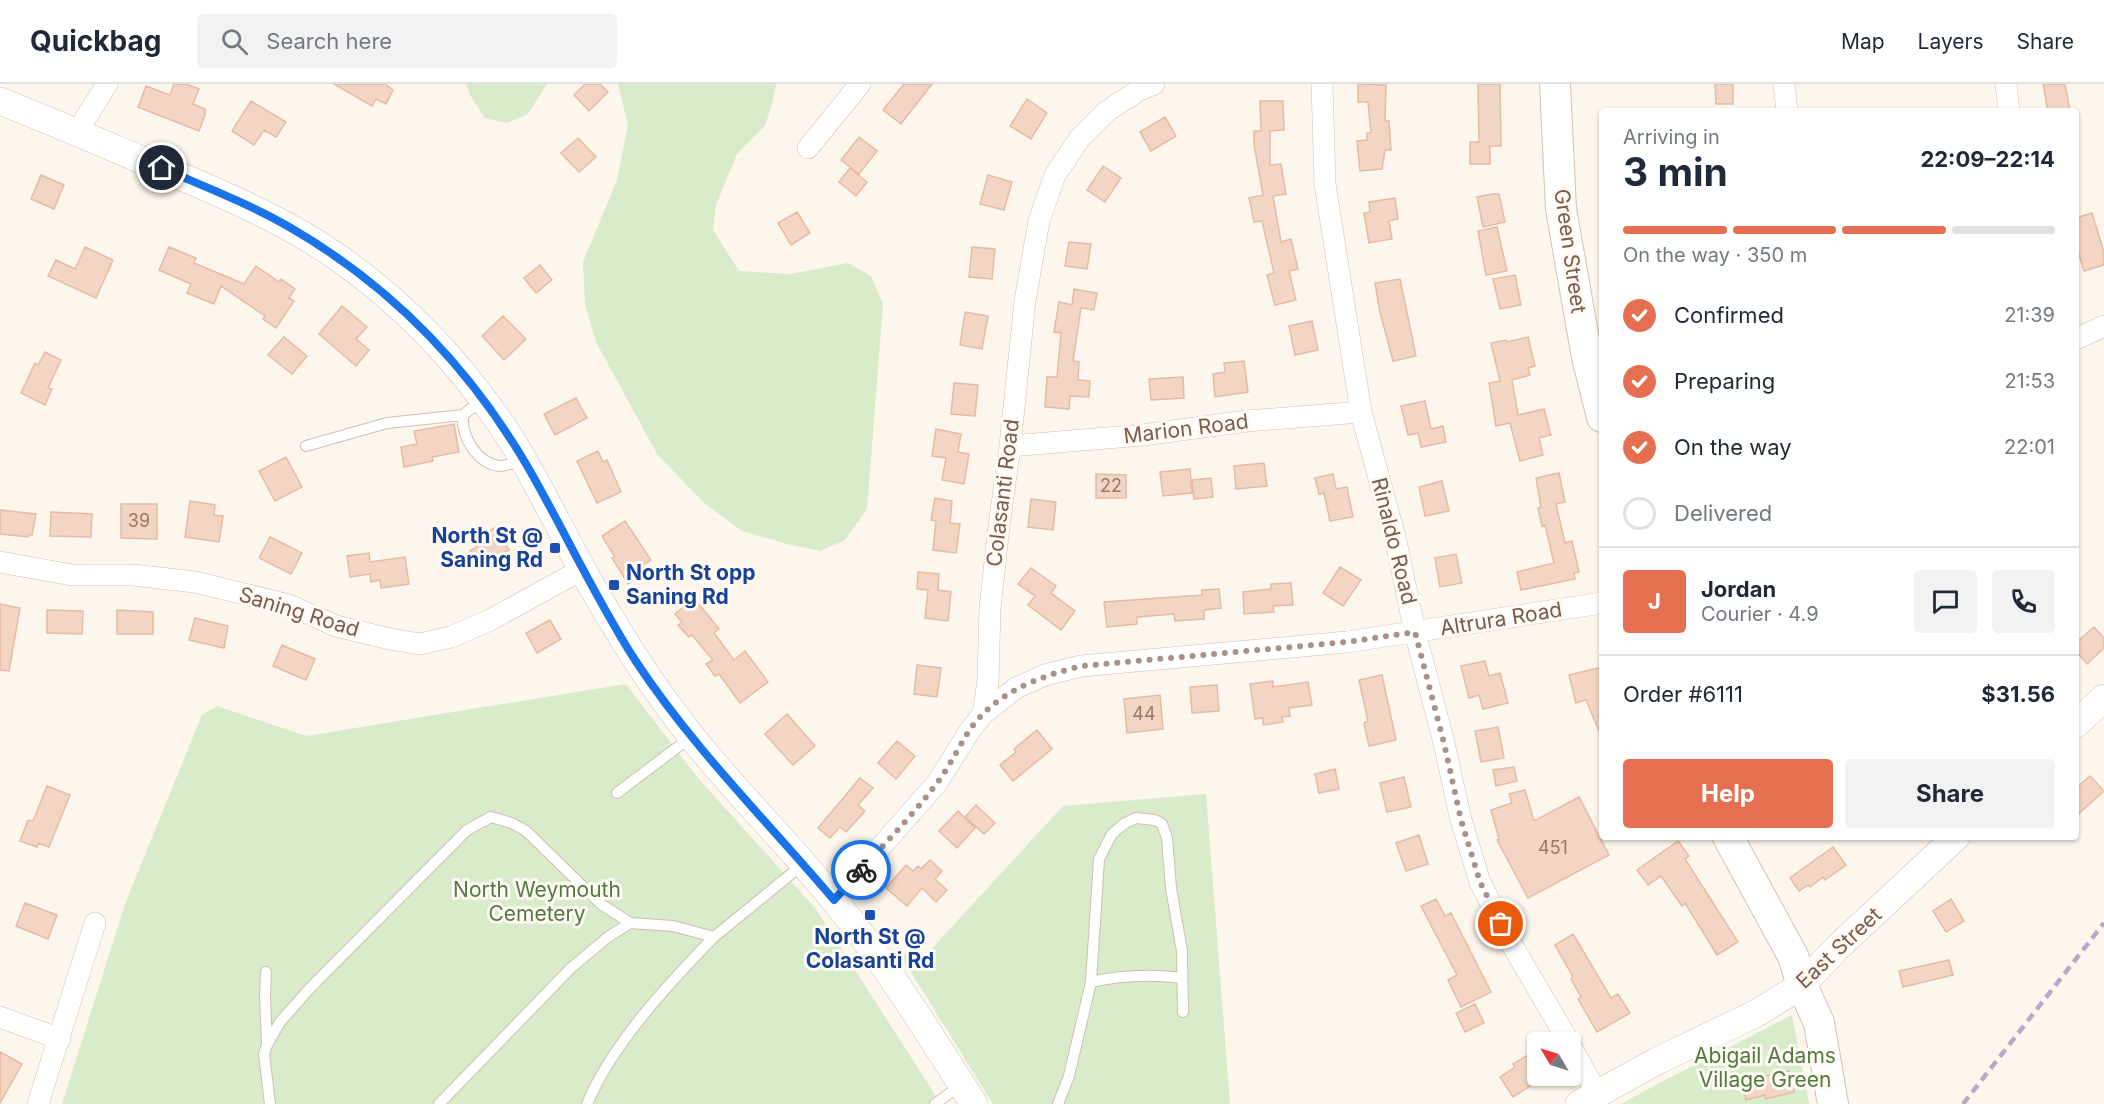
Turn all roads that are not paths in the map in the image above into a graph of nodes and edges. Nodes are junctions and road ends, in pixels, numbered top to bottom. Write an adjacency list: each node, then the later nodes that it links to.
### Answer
1 (107, 84): 11 (street)
2 (860, 84): 12 (street)
3 (1154, 84): 19 (street, Colasanti Road)
4 (1322, 84): 17 (street, Rinaldo Road)
5 (1555, 84): 15 (main road, Green Street)
6 (1784, 84): 9 (street)
7 (2006, 84): 10 (street)
8 (0, 101): 11 (street)
9 (1787, 108)
10 (2009, 108)
11 (77, 132): 16 (street)
12 (808, 148)
13 (2104, 326): 14 (street)
14 (2079, 338)
15 (1599, 405)
16 (473, 407): 18 (lane); 20 (street); 20 (lane)
17 (1361, 412): 19 (street, Marion Road); 24 (street, Rinaldo Road)
18 (306, 446)
19 (1010, 446): 26 (street, Colasanti Road)
20 (523, 460): 22 (street)
21 (0, 562): 22 (street, Saning Road)
22 (582, 569): 28 (street)
23 (1599, 603): 24 (street, Altrura Road)
24 (1415, 632): 26 (street, Altrura Road); 43 (street, Rinaldo Road)
25 (2104, 698): 27 (street)
26 (983, 714): 33 (street, Colasanti Road)
27 (2079, 721)
28 (692, 737): 29 (lane); 32 (street)
29 (617, 793)
30 (1730, 840): 40 (main road)
31 (1953, 840): 40 (street, East Street)
32 (803, 864): 33 (street); 36 (lane)
33 (834, 900): 47 (street)
34 (95, 923): 44 (street)
35 (630, 923): 36 (lane); 45 (lane); 51 (lane)
36 (714, 937): 52 (lane)
37 (267, 972): 45 (lane)
38 (1182, 978): 39 (lane); 39 (lane); 41 (lane)
39 (1091, 982): 54 (lane)
40 (1802, 985): 48 (street, East Street); 55 (main road)
41 (1183, 1012)
42 (0, 1017): 44 (street)
43 (1563, 1032)
44 (60, 1039): 49 (street)
45 (267, 1045): 50 (lane)
46 (1581, 1077): 48 (street, Rinaldo Road)
47 (968, 1094): 53 (lane)
48 (1588, 1098)
49 (39, 1104)
50 (270, 1104)
51 (439, 1104)
52 (587, 1104)
53 (935, 1104)
54 (1058, 1104)
55 (1833, 1104)

